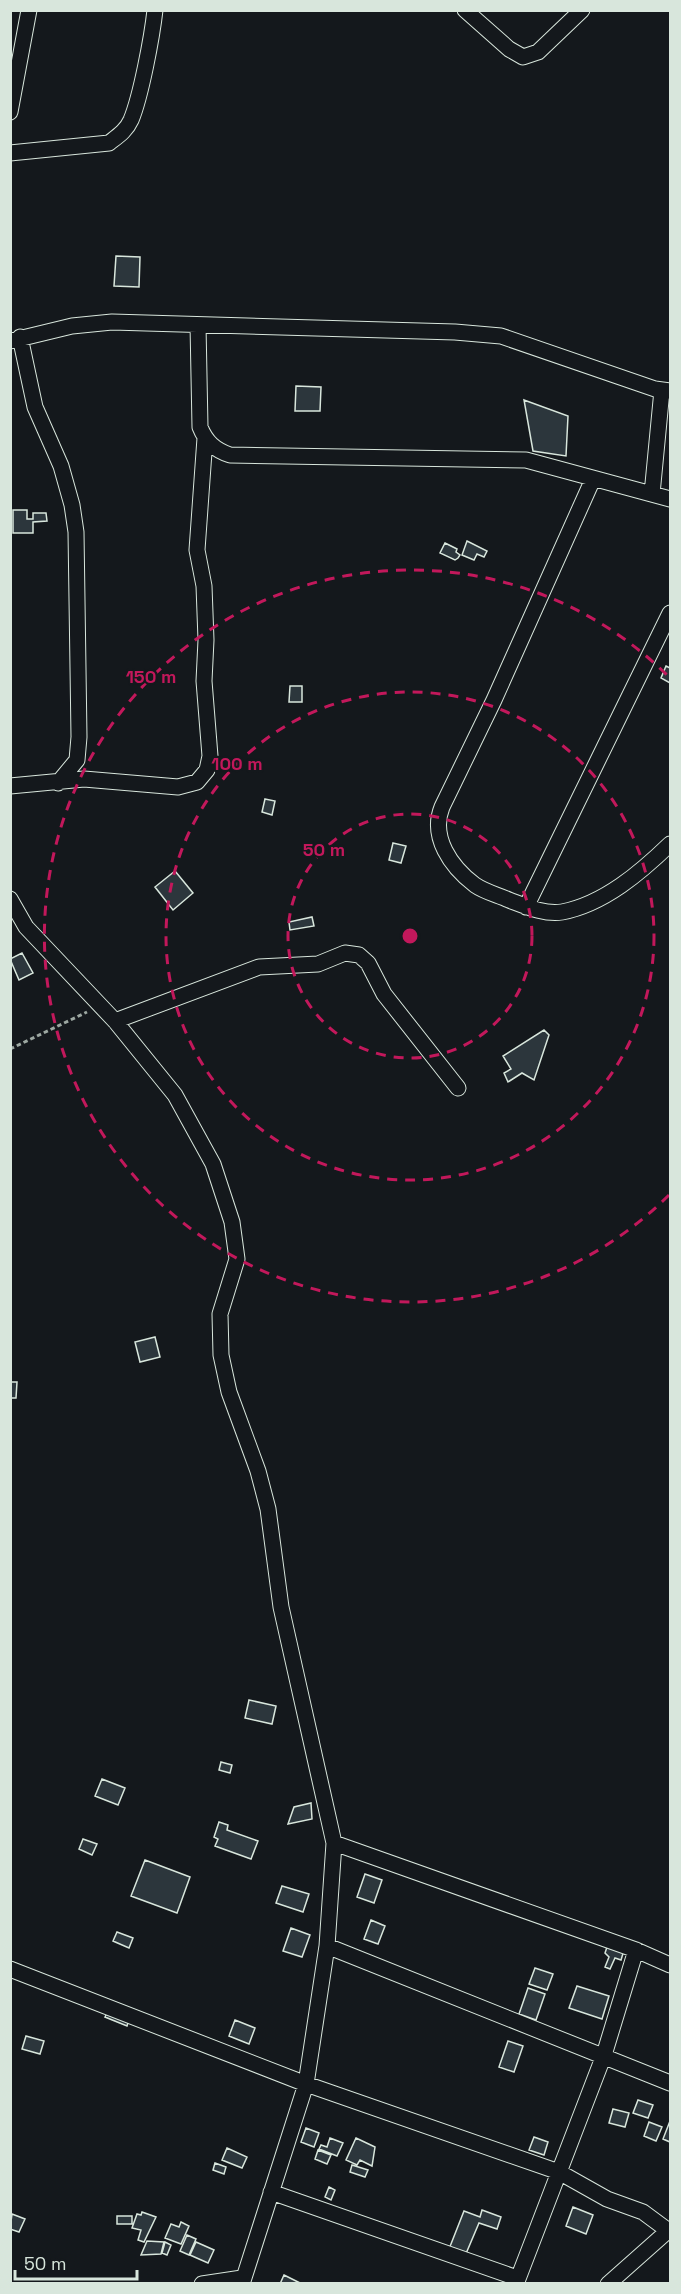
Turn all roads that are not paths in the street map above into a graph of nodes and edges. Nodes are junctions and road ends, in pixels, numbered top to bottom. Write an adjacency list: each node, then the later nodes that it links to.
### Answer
1 (29, 10): 5 (street)
2 (155, 10): 6 (street)
3 (465, 10): 4 (street)
4 (582, 10)
5 (10, 112)
6 (10, 153)
7 (198, 325): 8 (street); 9 (street); 10 (street)
8 (15, 339): 15 (street)
9 (666, 391): 12 (street)
10 (205, 438): 11 (street); 15 (street)
11 (593, 479): 12 (street); 19 (street)
12 (652, 494): 13 (street)
13 (670, 499)
14 (670, 613): 19 (street)
15 (58, 783): 16 (street)
16 (10, 786)
17 (670, 844): 19 (street)
18 (10, 898): 20 (street)
19 (526, 907)
20 (115, 1021): 21 (street); 22 (street)
21 (458, 1088)
22 (334, 1843): 23 (street); 24 (street)
23 (327, 1946): 27 (street); 29 (street)
24 (636, 1950): 25 (street); 27 (street)
25 (670, 1965)
26 (10, 1968): 29 (street)
27 (604, 2055): 28 (street); 30 (street)
28 (670, 2083)
29 (306, 2084): 30 (street); 31 (street)
30 (559, 2172): 32 (street); 34 (street)
31 (270, 2192): 33 (street); 34 (street)
32 (670, 2230): 36 (street)
33 (242, 2281): 35 (street)
34 (517, 2281)
35 (201, 2283)
36 (608, 2283)

